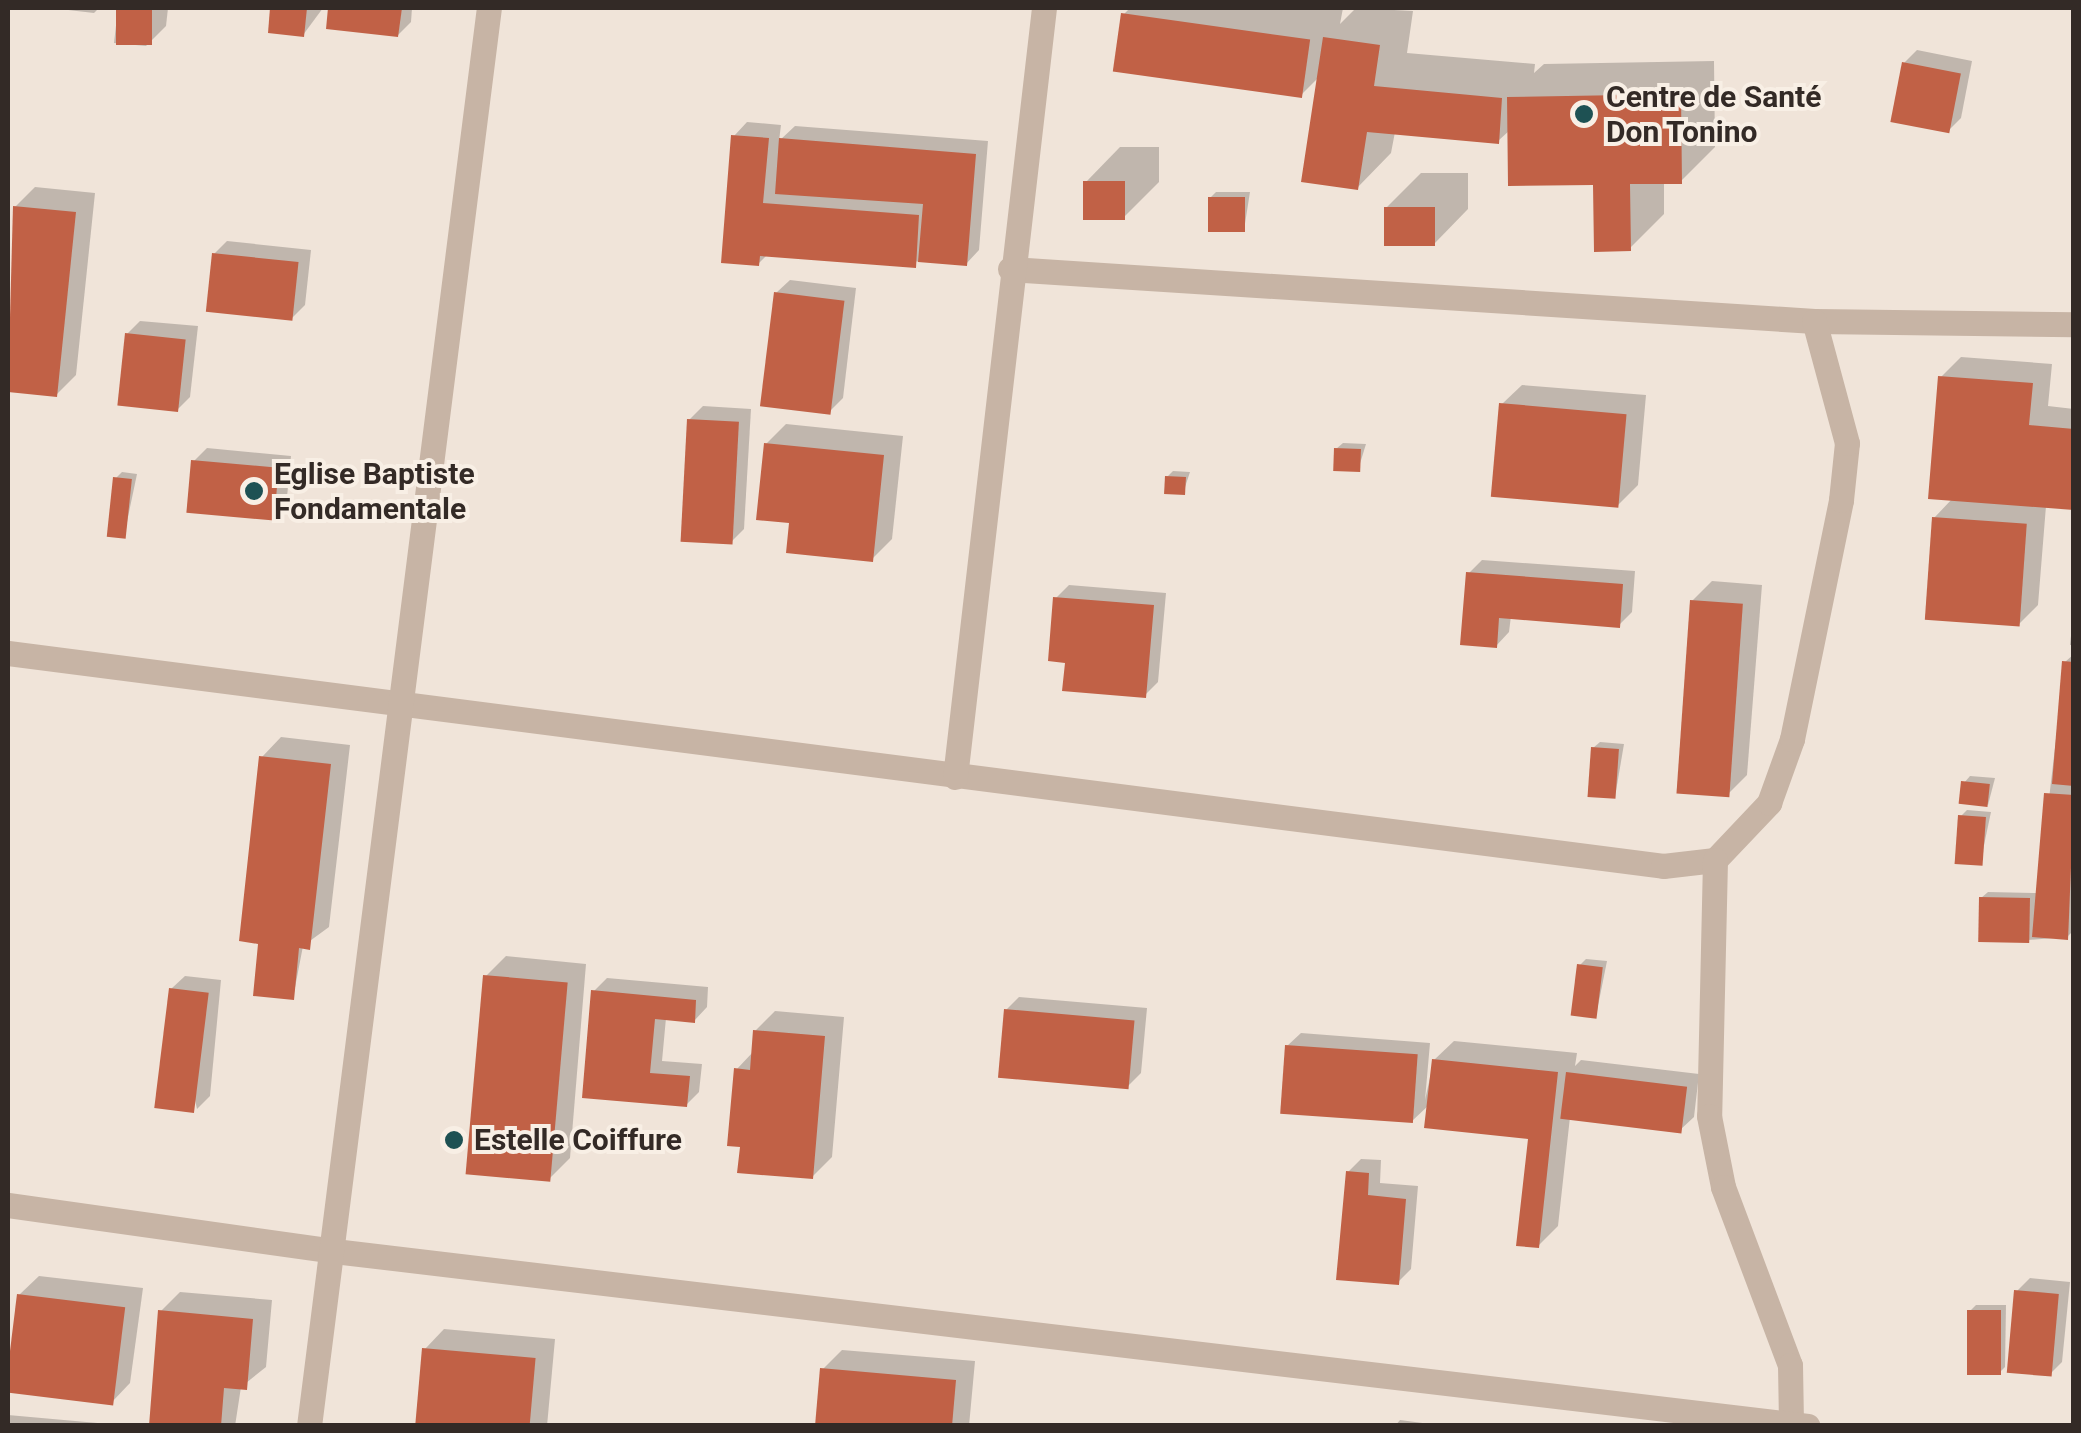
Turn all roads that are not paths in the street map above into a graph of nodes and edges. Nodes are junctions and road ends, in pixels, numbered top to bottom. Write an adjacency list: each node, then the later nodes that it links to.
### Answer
1 (489, 8): 7 (street)
2 (1044, 8): 3 (street)
3 (1010, 269): 4 (street); 8 (street)
4 (1814, 321): 5 (street); 9 (street)
5 (2074, 324)
6 (8, 654): 7 (street)
7 (402, 705): 8 (street); 11 (street)
8 (954, 777): 9 (street)
9 (1715, 860): 13 (street)
10 (8, 1205): 11 (street)
11 (334, 1251): 12 (street); 14 (street)
12 (1695, 1418): 13 (street)
13 (1799, 1424)
14 (309, 1426)

